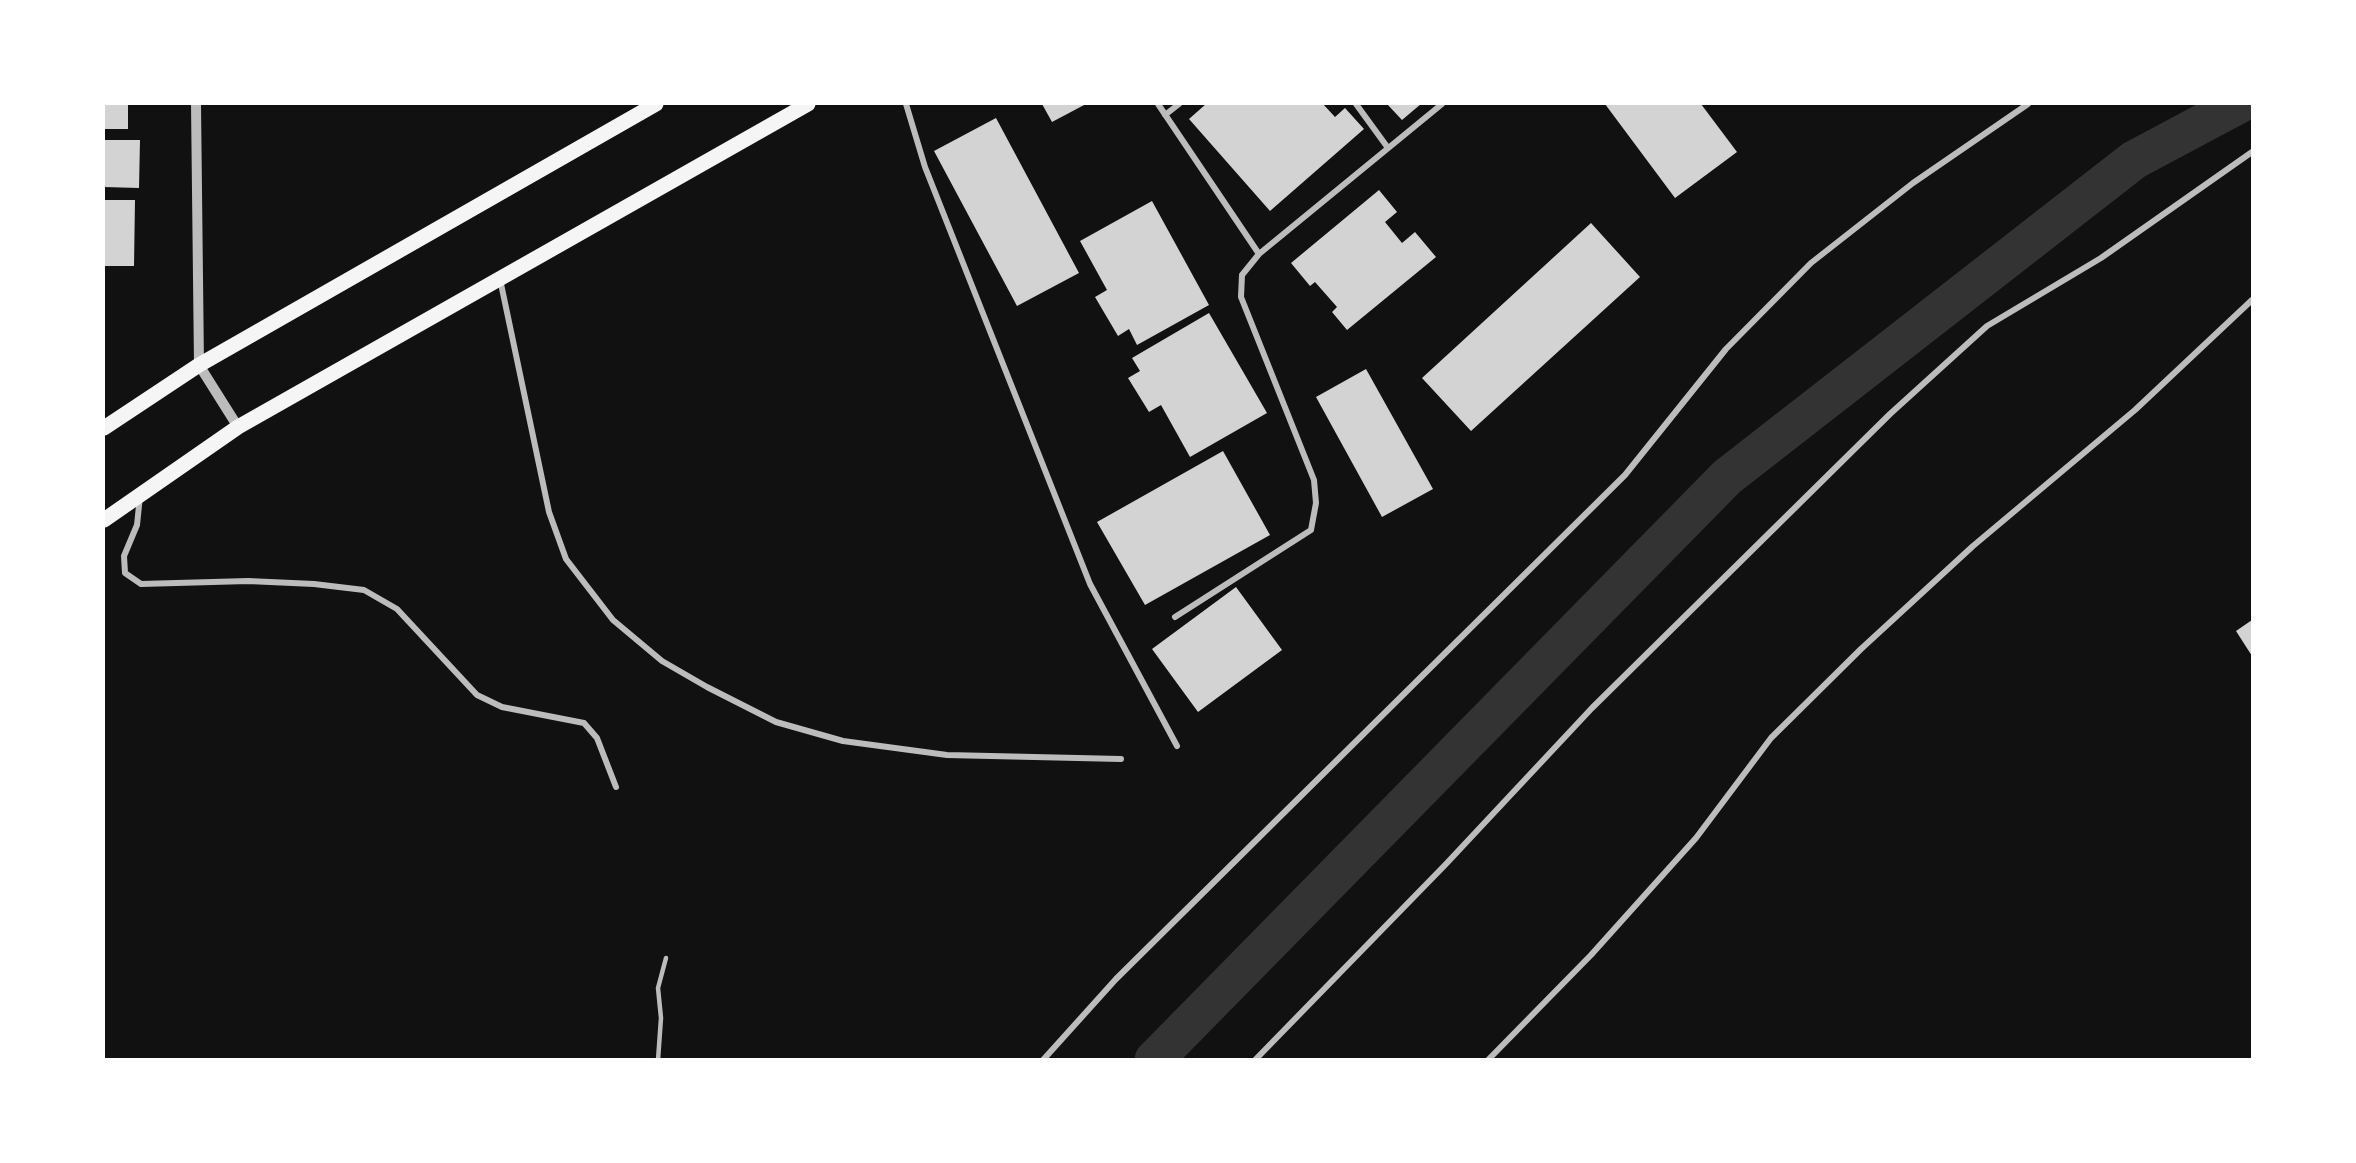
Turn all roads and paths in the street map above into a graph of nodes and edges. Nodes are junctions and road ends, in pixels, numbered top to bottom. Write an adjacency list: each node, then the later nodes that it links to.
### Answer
1 (196, 104): 16 (street)
2 (656, 104): 16 (main road)
3 (808, 104): 14 (main road)
4 (906, 104): 22 (street)
5 (1158, 104): 10 (street)
6 (1179, 104): 10 (street)
7 (1356, 104): 11 (street)
8 (1442, 104): 11 (street)
9 (2028, 104): 27 (street)
10 (1165, 115): 13 (street)
11 (1388, 148): 13 (street)
12 (2253, 152): 28 (street)
13 (1259, 254): 21 (street)
14 (500, 279): 17 (main road); 23 (street)
15 (2253, 300): 29 (street)
16 (199, 365): 17 (street); 18 (main road)
17 (237, 427): 19 (main road)
18 (104, 428)
19 (140, 492): 20 (main road); 24 (street)
20 (104, 520)
21 (1175, 617)
22 (1177, 746)
23 (1121, 759)
24 (616, 787)
25 (666, 958): 26 (lane)
26 (658, 1059)
27 (1042, 1059)
28 (1255, 1059)
29 (1488, 1059)

